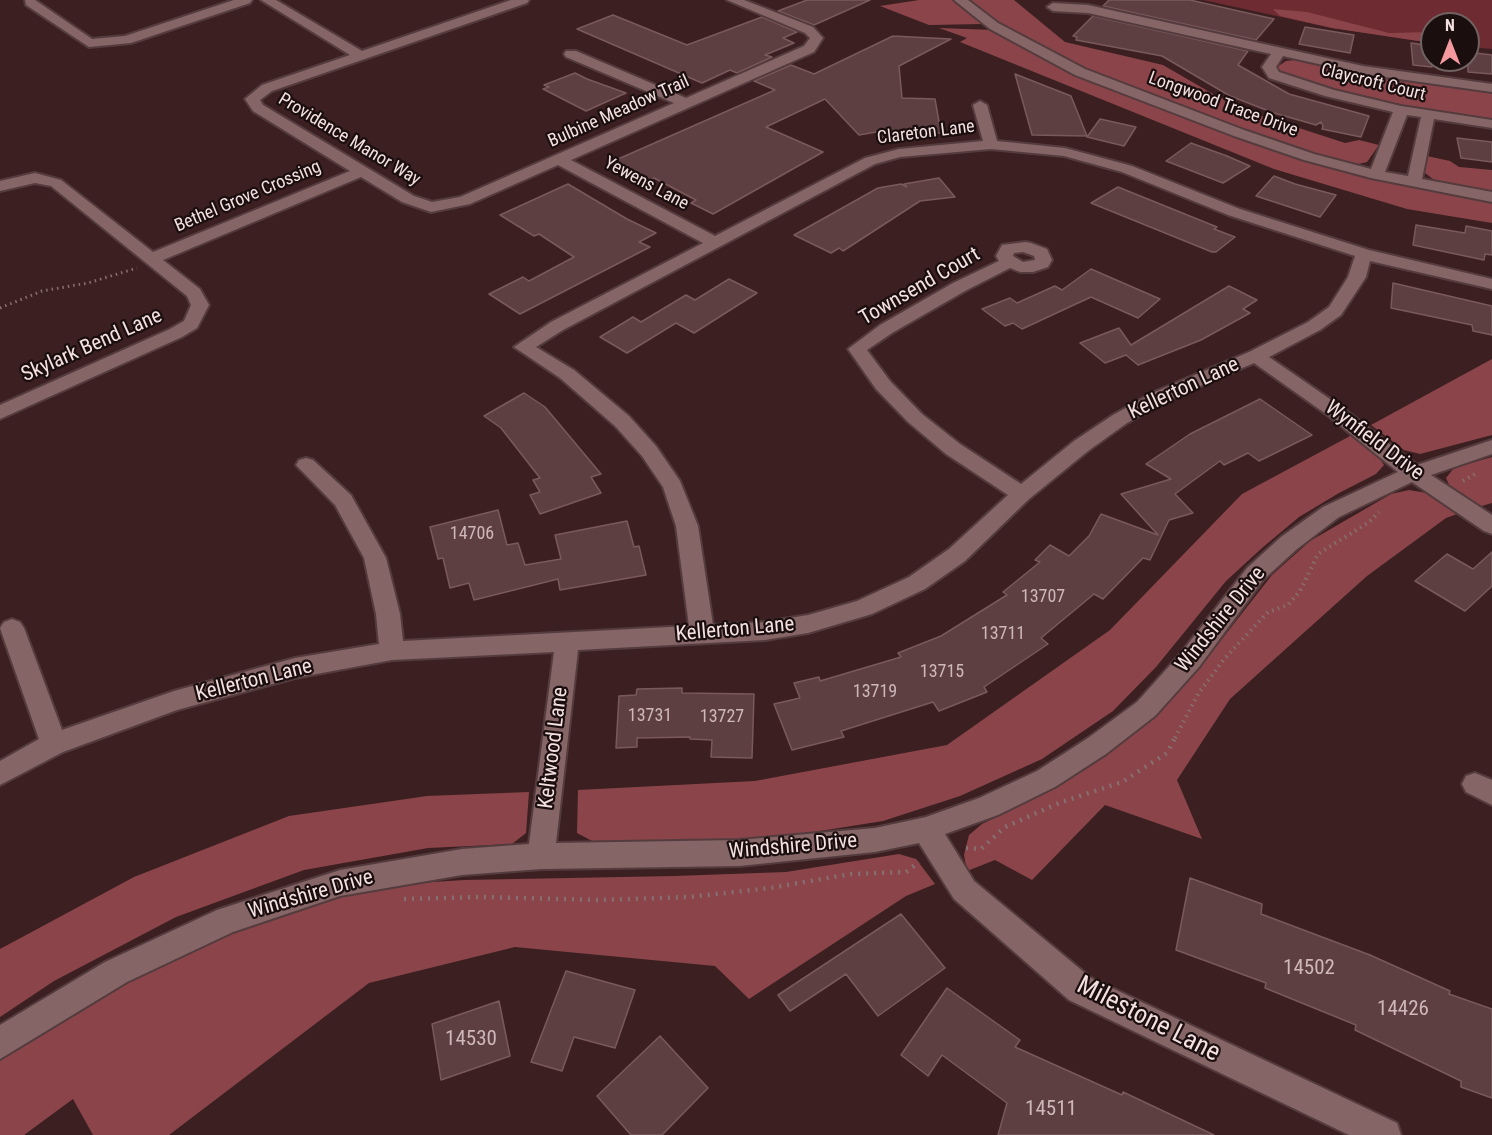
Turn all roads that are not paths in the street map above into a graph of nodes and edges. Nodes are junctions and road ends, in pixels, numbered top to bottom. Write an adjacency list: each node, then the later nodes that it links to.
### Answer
1 (246, 0): 8 (street)
2 (267, 0): 11 (street)
3 (523, 0): 11 (street)
4 (733, 0): 14 (street, Bulbine Meadow Trail)
5 (960, 0): 23 (street, Longwood Trace Drive)
6 (30, 2): 8 (street)
7 (1053, 7): 9 (street, Claycroft Court)
8 (89, 43): 12 (street)
9 (1279, 52): 13 (street, Claycroft Court); 16 (street, Claycroft Court)
10 (571, 54): 14 (street)
11 (359, 55): 22 (street, Providence Manor Way)
12 (84, 56)
13 (1492, 88)
14 (685, 103): 21 (street, Bulbine Meadow Trail)
15 (980, 105): 20 (street)
16 (1401, 110): 17 (street, Claycroft Court); 19 (street)
17 (1428, 116): 18 (street, Claycroft Court); 19 (street)
18 (1492, 124)
19 (1407, 142): 23 (street); 24 (street)
20 (991, 145): 28 (street, Clareton Lane); 29 (street, Clareton Lane)
21 (560, 160): 27 (street, Bulbine Meadow Trail); 28 (street, Yewens Lane)
22 (360, 172): 27 (street, Providence Manor Way); 30 (street, Bethel Grove Crossing)
23 (1376, 175): 24 (street, Longwood Trace Drive)
24 (1414, 183): 26 (street, Longwood Trace Drive)
25 (0, 186): 30 (street)
26 (1492, 197)
27 (430, 207)
28 (714, 242): 41 (street, Clareton Lane)
29 (1364, 254): 32 (street, Clareton Lane); 33 (street, Kellerton Lane)
30 (152, 260): 34 (street, Skylark Bend Lane)
31 (1009, 262): 38 (street, Townsend Court)
32 (1492, 284)
33 (1256, 356): 37 (street, Wynfield Drive); 38 (street, Kellerton Lane)
34 (0, 413)
35 (1489, 459): 37 (street, Windshire Drive)
36 (306, 465): 43 (street)
37 (1423, 478): 39 (street, Wynfield Drive); 46 (street, Windshire Drive)
38 (1022, 494): 41 (street, Kellerton Lane)
39 (1492, 526)
40 (12, 628): 44 (street)
41 (702, 634): 42 (street, Kellerton Lane)
42 (567, 640): 43 (street, Kellerton Lane); 47 (street, Keltwood Lane)
43 (392, 651): 44 (street, Kellerton Lane)
44 (54, 744): 45 (street, Kellerton Lane)
45 (0, 774)
46 (932, 838): 47 (street, Windshire Drive); 49 (street, Milestone Lane)
47 (541, 856): 48 (street, Windshire Drive)
48 (0, 1043)
49 (1384, 1135)

